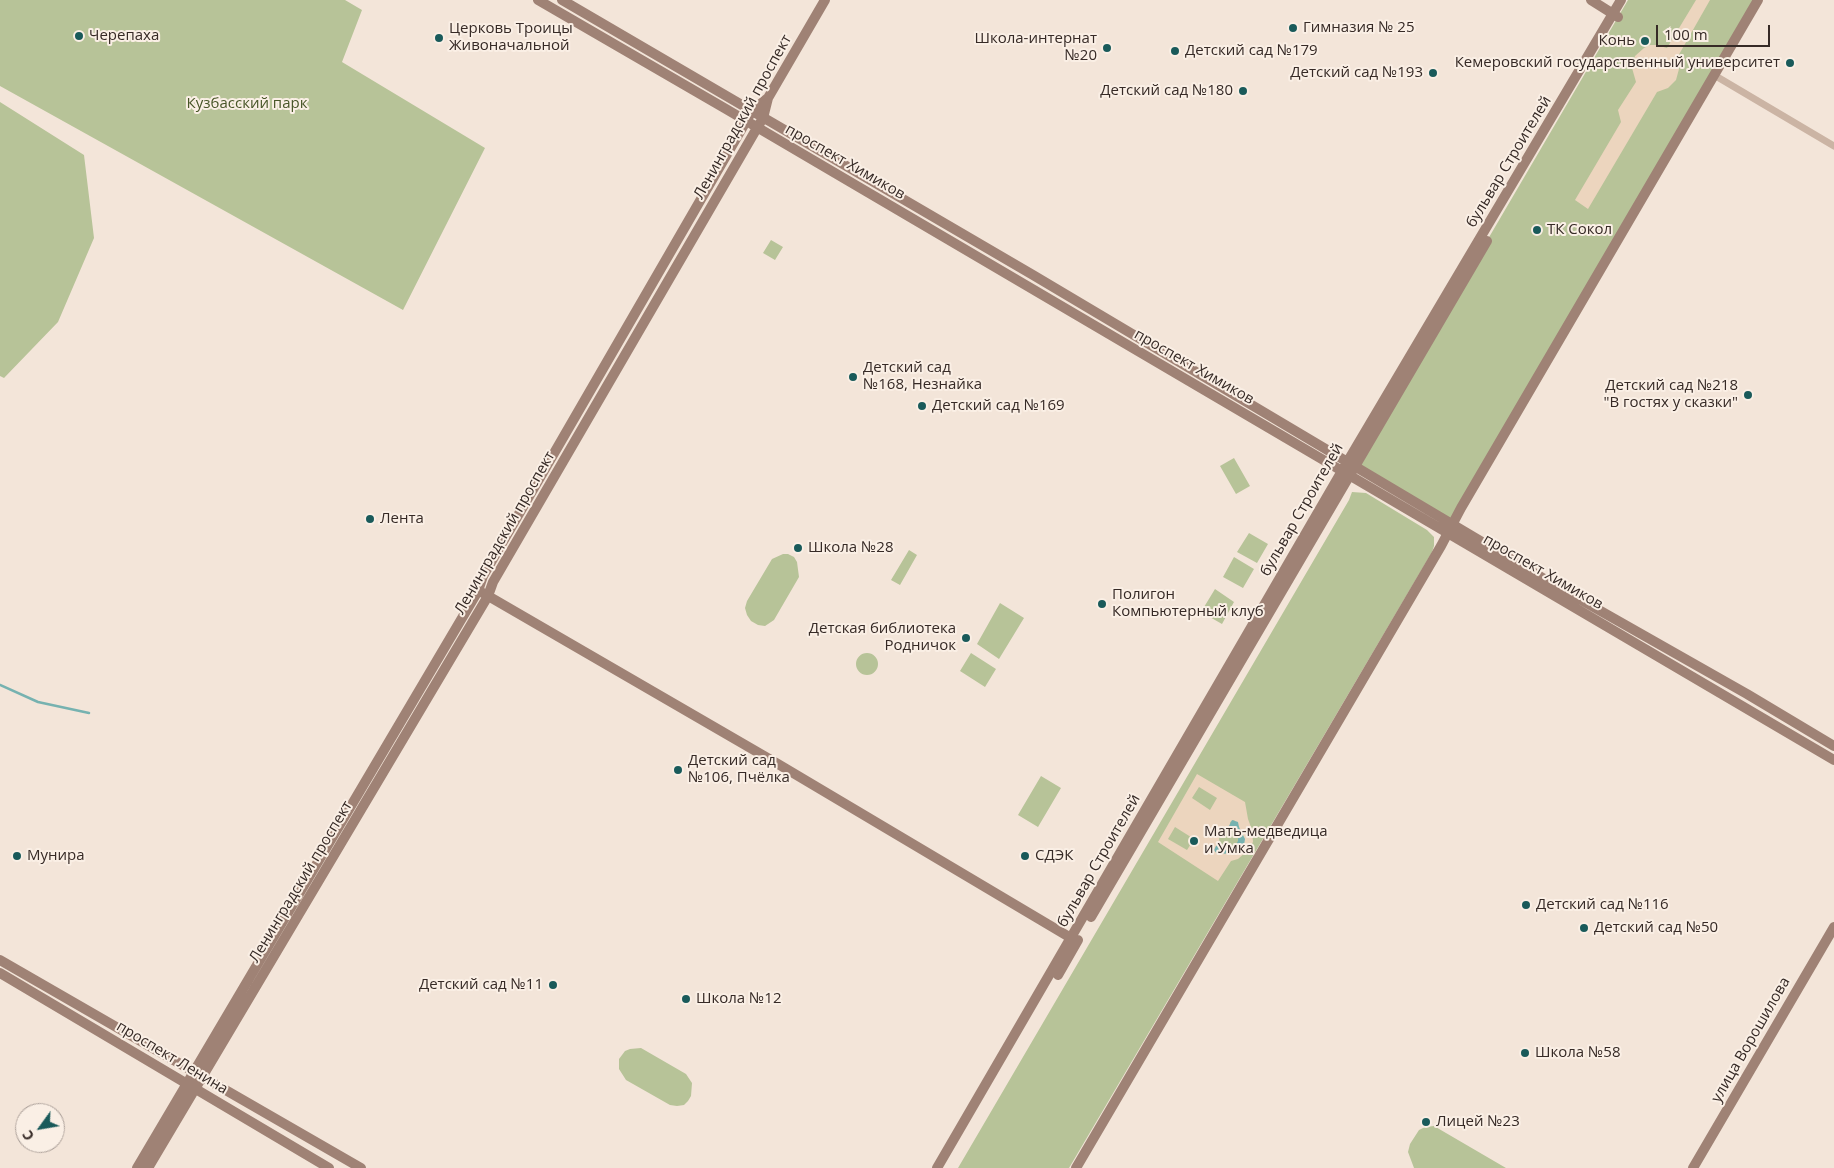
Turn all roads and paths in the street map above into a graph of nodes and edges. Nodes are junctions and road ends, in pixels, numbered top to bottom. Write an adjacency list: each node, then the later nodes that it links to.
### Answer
1 (538, 0): 13 (main road, проспект Химиков)
2 (562, 0): 11 (main road, проспект Химиков)
3 (825, 0): 10 (main road, Ленинградский проспект)
4 (1592, 0): 8 (main road)
5 (1621, 0): 8 (main road, бульвар Строителей)
6 (1628, 0): 8 (main road, бульвар Строителей)
7 (1758, 0): 9 (main road)
8 (1616, 15): 16 (main road, бульвар Строителей)
9 (1714, 75): 15 (street); 18 (main road)
10 (768, 98): 11 (main road, Ленинградский проспект); 12 (main road, Ленинградский проспект)
11 (752, 112): 12 (main road, проспект Химиков); 13 (main road, Ленинградский проспект)
12 (763, 118): 14 (main road, Ленинградский проспект); 16 (main road, проспект Химиков)
13 (746, 121): 14 (main road, проспект Химиков); 20 (main road, Ленинградский проспект)
14 (758, 128): 17 (main road, проспект Химиков); 21 (main road, Ленинградский проспект)
15 (1834, 146)
16 (1351, 464): 17 (main road, бульвар Строителей); 18 (main road, проспект Химиков)
17 (1346, 474): 19 (main road, проспект Химиков); 25 (main road, бульвар Строителей)
18 (1453, 524): 19 (main road); 22 (main road, проспект Химиков)
19 (1448, 534): 23 (main road, проспект Химиков); 36 (main road)
20 (478, 591): 21 (main road); 28 (main road, Ленинградский проспект)
21 (488, 596): 25 (main road); 28 (main road, Ленинградский проспект)
22 (1834, 746)
23 (1834, 760)
24 (1834, 927): 37 (main road, улица Ворошилова)
25 (1074, 940): 34 (main road, бульвар Строителей); 35 (main road, бульвар Строителей)
26 (0, 960): 28 (main road, проспект Ленина)
27 (0, 973): 29 (main road, проспект Ленина)
28 (199, 1074): 29 (main road); 33 (main road, проспект Ленина)
29 (192, 1087): 30 (main road); 31 (main road); 32 (main road, проспект Ленина)
30 (137, 1168)
31 (148, 1168)
32 (329, 1168)
33 (361, 1168)
34 (937, 1168)
35 (944, 1168)
36 (1076, 1168)
37 (1693, 1168)

